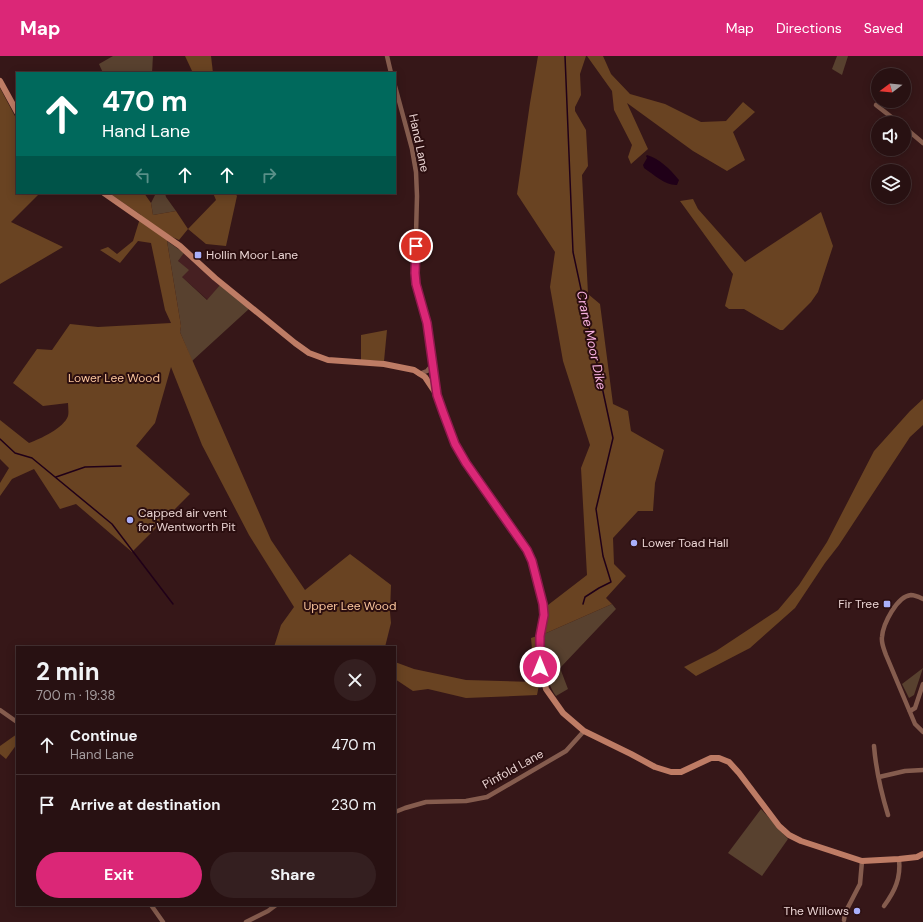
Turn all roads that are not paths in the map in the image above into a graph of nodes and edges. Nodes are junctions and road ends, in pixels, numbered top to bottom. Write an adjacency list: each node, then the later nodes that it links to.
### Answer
1 (387, 56): 2 (street)
2 (391, 72)
3 (0, 81): 6 (street)
4 (396, 90): 11 (street, Hand Lane)
5 (880, 108): 7 (street)
6 (16, 110)
7 (890, 116)
8 (911, 133): 9 (street)
9 (923, 143)
10 (105, 194): 12 (street)
11 (433, 364): 12 (street); 13 (street, Hand Lane)
12 (419, 374): 13 (street)
13 (437, 395): 19 (street)
14 (923, 599): 17 (street)
15 (923, 684): 17 (street)
16 (0, 710): 18 (street)
17 (910, 711): 20 (street)
18 (16, 721)
19 (584, 731): 24 (street, Pinfold Lane); 28 (street)
20 (923, 732)
21 (874, 746): 23 (street)
22 (923, 770): 23 (street)
23 (879, 777): 25 (street)
24 (396, 812)
25 (888, 815)
26 (923, 854): 27 (street)
27 (899, 859): 28 (street); 31 (street)
28 (862, 861): 32 (street)
29 (152, 906): 33 (street)
30 (275, 906): 34 (street)
31 (884, 906)
32 (844, 920)
33 (163, 922)
34 (246, 922)

